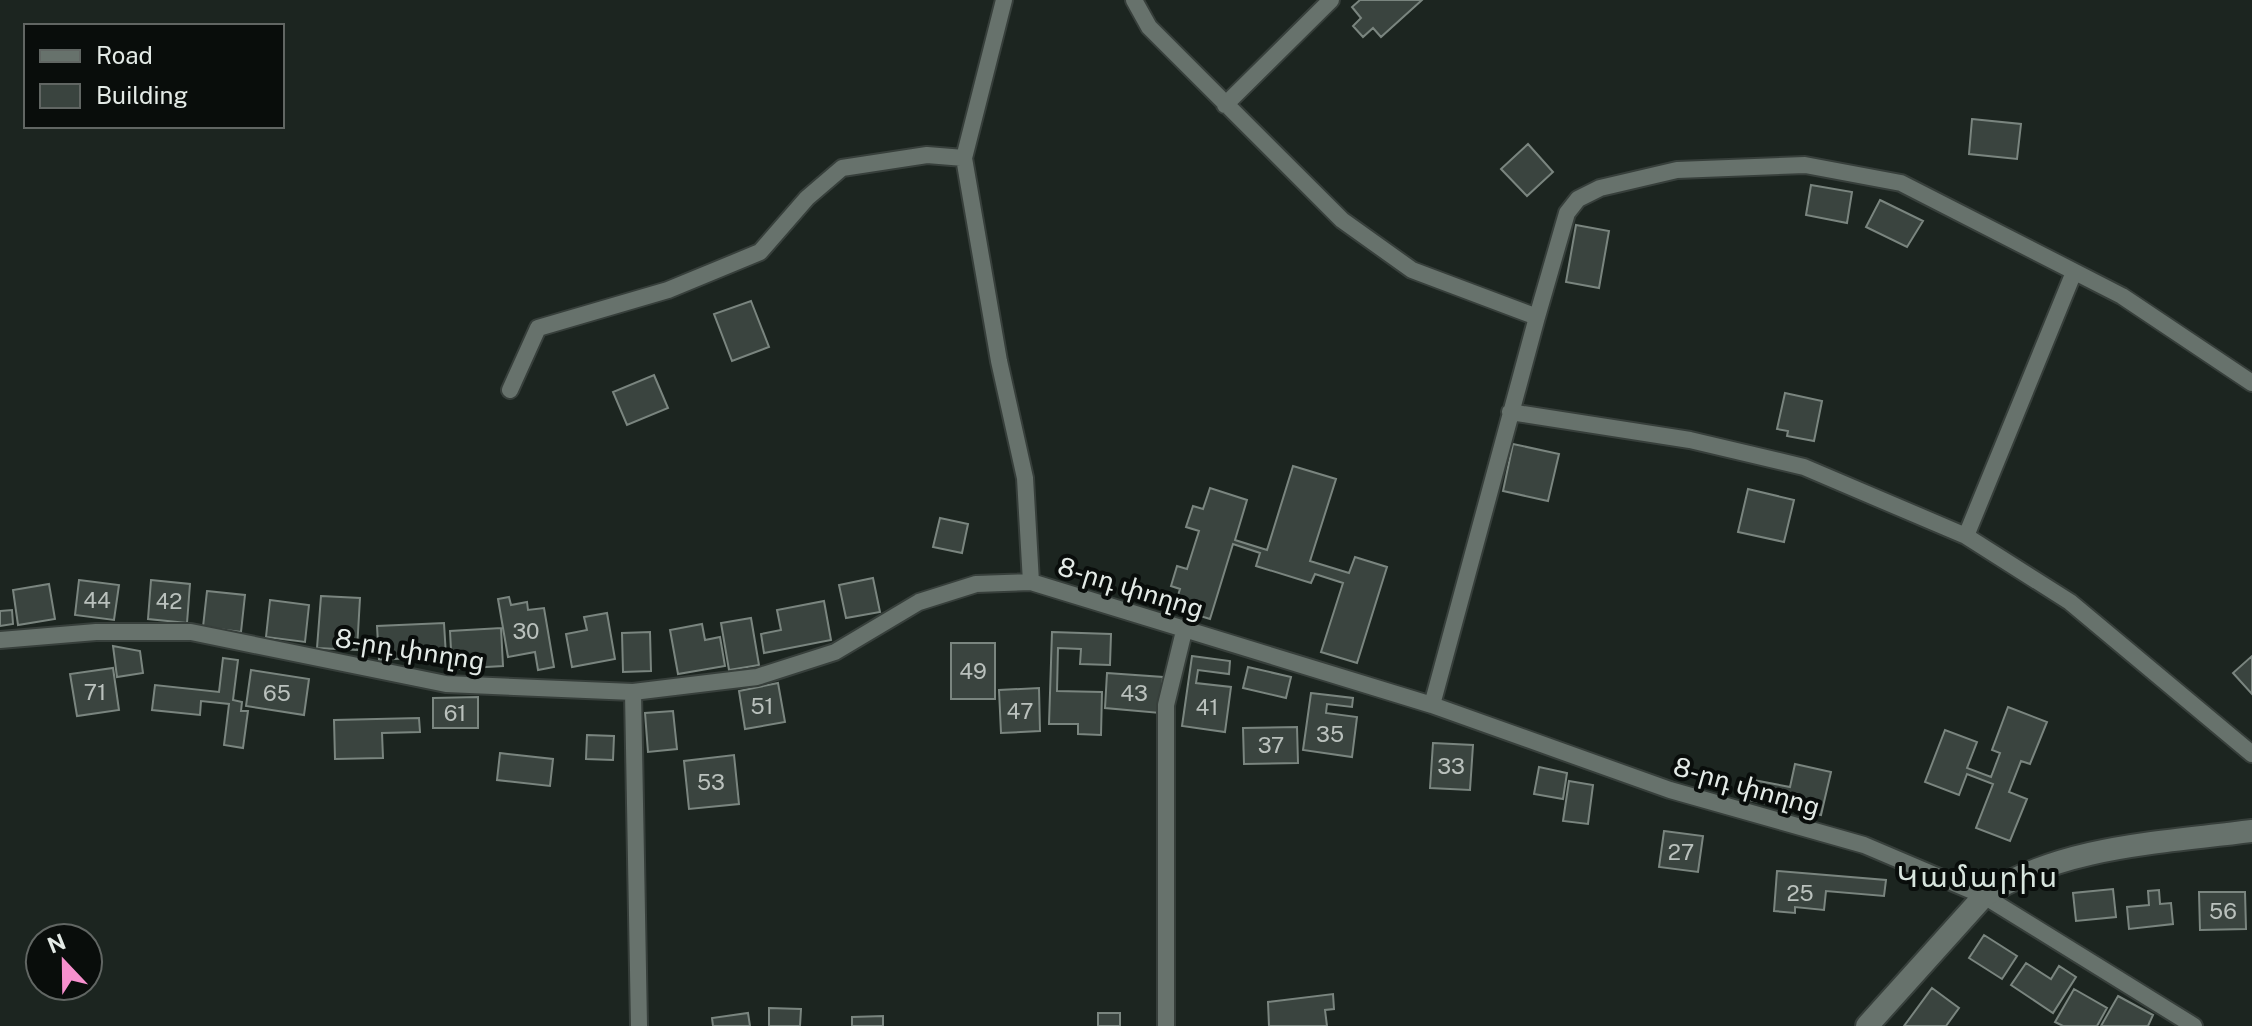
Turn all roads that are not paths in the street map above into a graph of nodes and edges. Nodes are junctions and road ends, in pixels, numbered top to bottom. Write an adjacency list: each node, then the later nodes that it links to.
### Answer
1 (1004, 0): 5 (street)
2 (1134, 0): 4 (street)
3 (1331, 0): 4 (street)
4 (1225, 105): 7 (street)
5 (964, 158): 9 (street); 12 (street)
6 (2074, 272): 7 (street); 8 (street); 11 (street)
7 (1537, 317): 10 (street)
8 (2252, 383)
9 (510, 390)
10 (1510, 412): 11 (street); 16 (street)
11 (1966, 536): 17 (street)
12 (1031, 582): 13 (street, 8-րդ փողոց); 15 (street, 8-րդ փողոց)
13 (1185, 627): 16 (street, 8-րդ փողոց); 21 (street)
14 (0, 640): 15 (street, 8-րդ փողոց)
15 (633, 692): 20 (street)
16 (1432, 705): 19 (street, 8-րդ փողոց)
17 (2252, 754)
18 (2252, 831): 19 (main road)
19 (1984, 896): 22 (main road); 23 (street, 8-րդ փողոց)
20 (639, 1026)
21 (1166, 1026)
22 (1867, 1026)
23 (2194, 1026)

